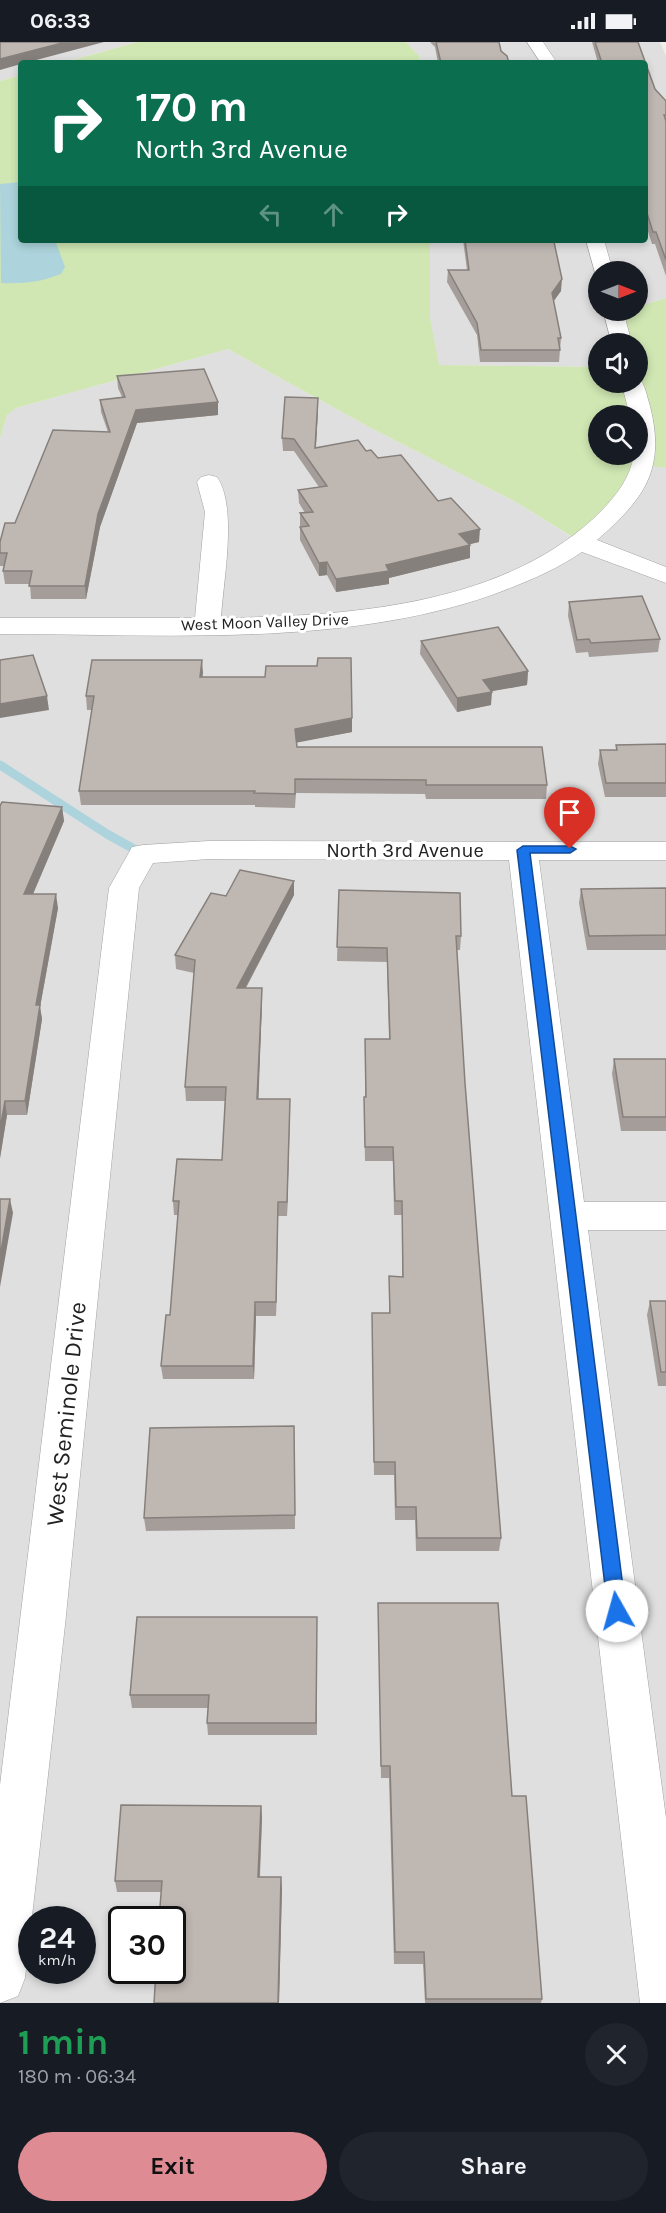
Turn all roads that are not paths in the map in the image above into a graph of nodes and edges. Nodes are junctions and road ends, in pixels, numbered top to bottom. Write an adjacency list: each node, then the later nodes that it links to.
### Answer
1 (535, 42): 2 (street)
2 (547, 60)
3 (596, 243): 4 (street)
4 (600, 261)
5 (634, 393): 7 (street, West Moon Valley Drive)
6 (209, 482): 10 (street)
7 (582, 543): 8 (street); 10 (street, West Moon Valley Drive)
8 (666, 576)
9 (0, 626): 10 (street, West Moon Valley Drive)
10 (207, 626)
11 (523, 850): 12 (street, North 3rd Avenue); 13 (street, North 3rd Avenue); 14 (street)
12 (666, 851)
13 (143, 854): 17 (street, West Seminole Drive)
14 (569, 1216): 15 (street); 16 (street)
15 (666, 1216)
16 (660, 1913): 18 (street)
17 (0, 1978)
18 (665, 2003)

